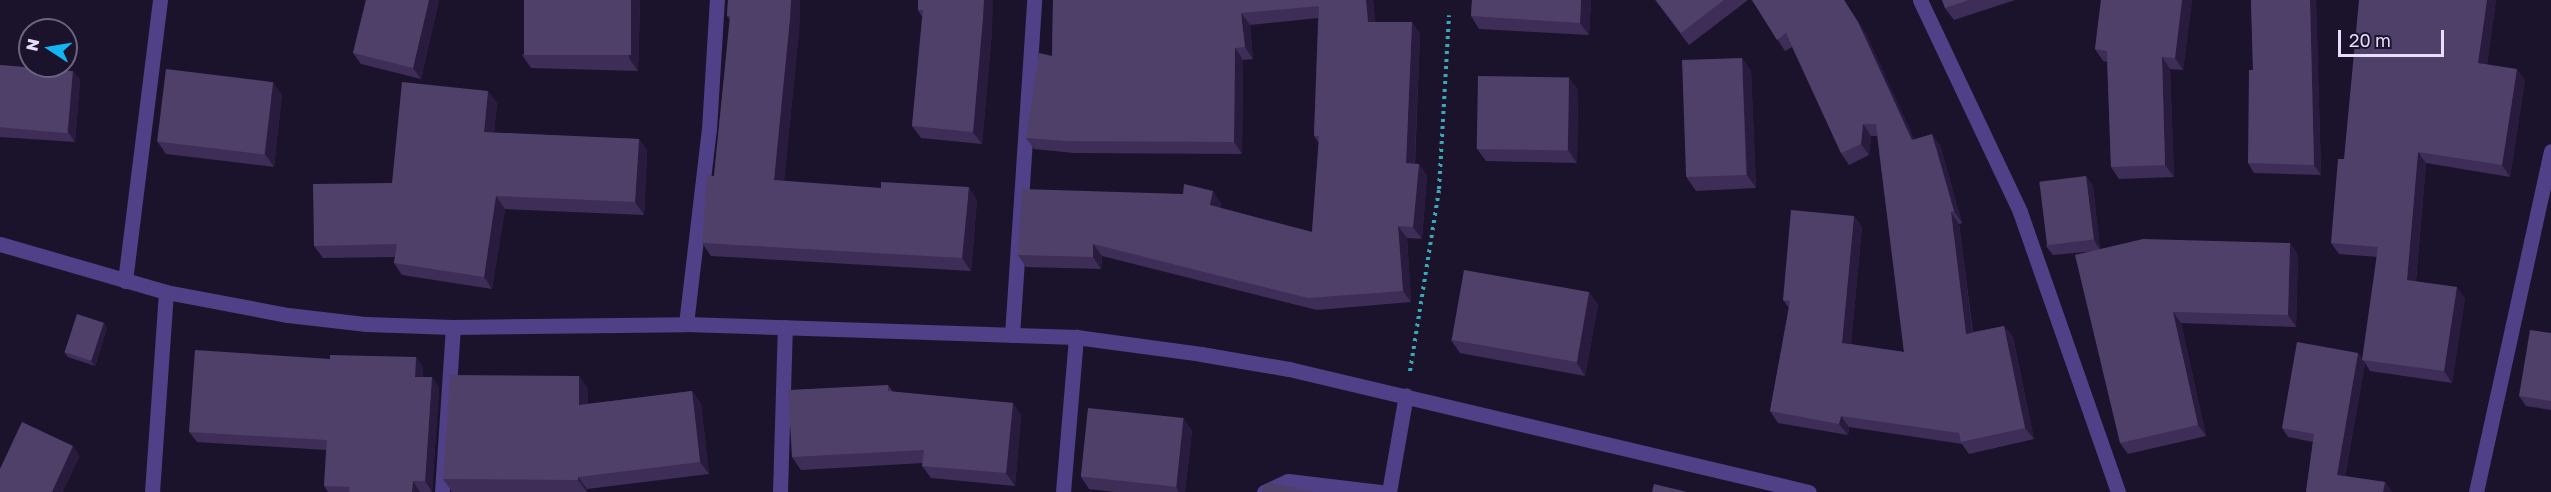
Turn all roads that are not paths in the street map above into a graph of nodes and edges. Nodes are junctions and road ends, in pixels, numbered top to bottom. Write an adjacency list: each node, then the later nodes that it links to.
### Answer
1 (160, 0): 7 (street)
2 (717, 0): 9 (street)
3 (1034, 0): 12 (street)
4 (1920, 0): 23 (street)
5 (2551, 151): 24 (street)
6 (0, 244): 7 (street)
7 (125, 281): 8 (street)
8 (166, 292): 10 (street); 15 (street)
9 (686, 324): 10 (street); 11 (street)
10 (453, 327): 16 (street)
11 (785, 327): 12 (street); 17 (street)
12 (1012, 335): 13 (street)
13 (1076, 337): 14 (street); 18 (street)
14 (1406, 395): 21 (street); 22 (street)
15 (152, 492)
16 (442, 492)
17 (780, 492)
18 (1063, 492)
19 (1264, 492): 20 (street)
20 (1380, 492)
21 (1389, 492)
22 (1809, 492)
23 (2118, 492)
24 (2476, 492)

